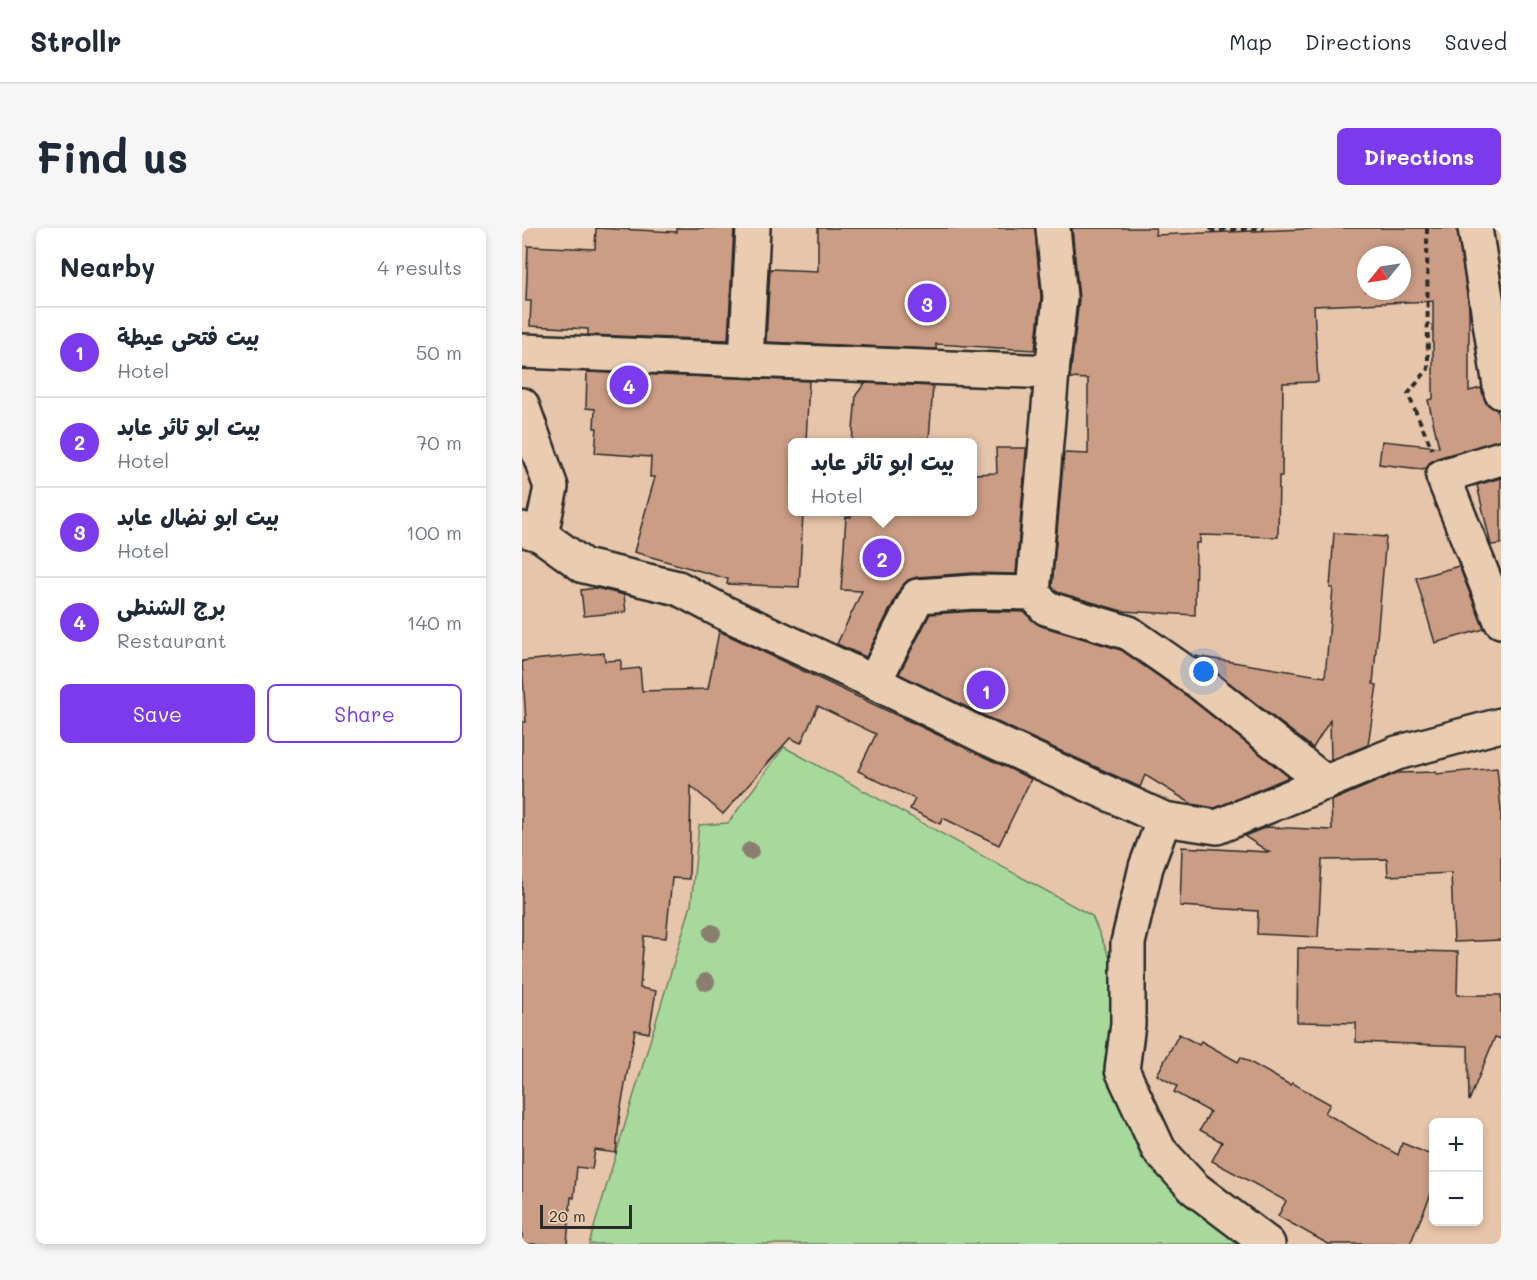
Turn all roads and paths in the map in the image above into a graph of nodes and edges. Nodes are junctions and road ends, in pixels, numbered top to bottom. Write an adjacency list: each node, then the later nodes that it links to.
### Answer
1 (753, 228): 8 (street)
2 (1053, 228): 9 (street)
3 (1210, 228): 4 (path)
4 (1264, 228)
5 (1427, 228): 13 (path)
6 (1475, 228): 10 (street)
7 (522, 351): 8 (street)
8 (746, 360): 9 (street)
9 (1052, 372): 15 (street)
10 (1501, 392)
11 (522, 405): 14 (street)
12 (1501, 458): 13 (street)
13 (1443, 476): 16 (street)
14 (531, 532): 17 (street)
15 (1033, 593): 17 (street); 19 (street)
16 (1501, 621)
17 (874, 682): 20 (street)
18 (1501, 725): 19 (street)
19 (1326, 783): 20 (street)
20 (1164, 819): 21 (street)
21 (1268, 1244)

